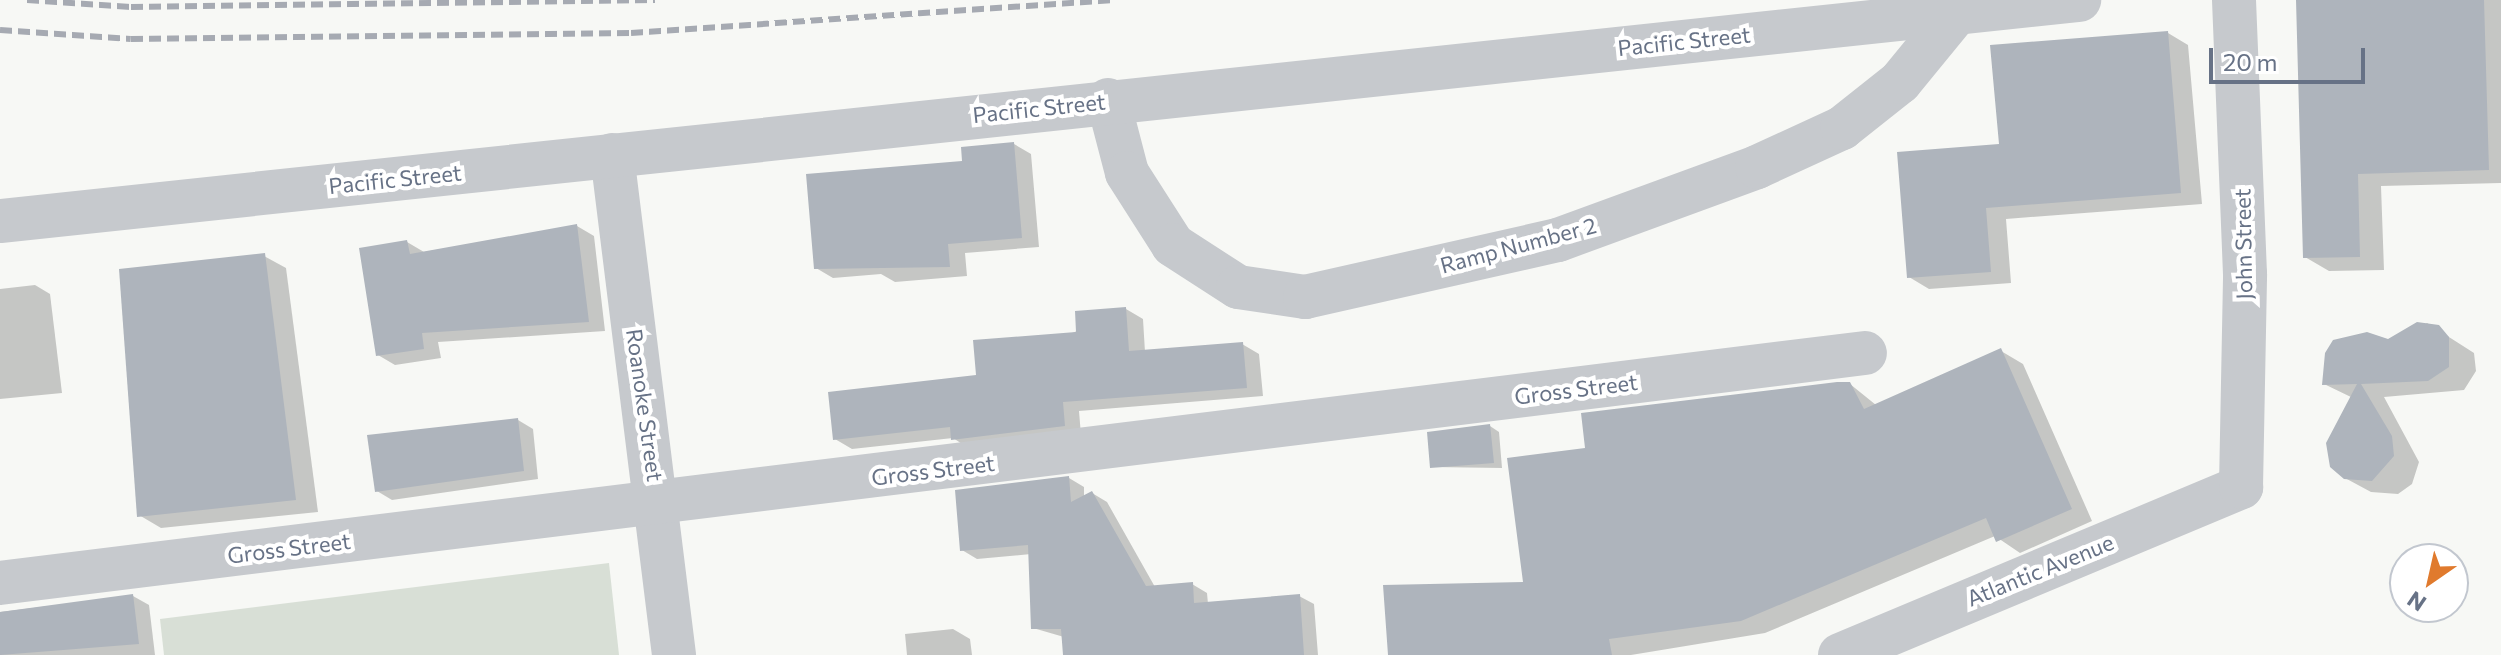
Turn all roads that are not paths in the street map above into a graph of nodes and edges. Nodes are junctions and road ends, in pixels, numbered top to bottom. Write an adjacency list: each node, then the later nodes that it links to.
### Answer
1 (1967, 0): 4 (street, Ramp Number 2, bridge)
2 (2079, 0): 4 (street, Pacific Street)
3 (2234, 0): 8 (street, John Street)
4 (1108, 100): 5 (street, Pacific Street)
5 (612, 155): 6 (street, Pacific Street); 9 (street, Roanoke Street)
6 (0, 221)
7 (1865, 353): 9 (street, Gross Street)
8 (2241, 487): 12 (street, Atlantic Avenue)
9 (659, 505): 10 (street, Gross Street); 11 (street, Roanoke Street)
10 (0, 583)
11 (674, 655)
12 (1840, 655)

